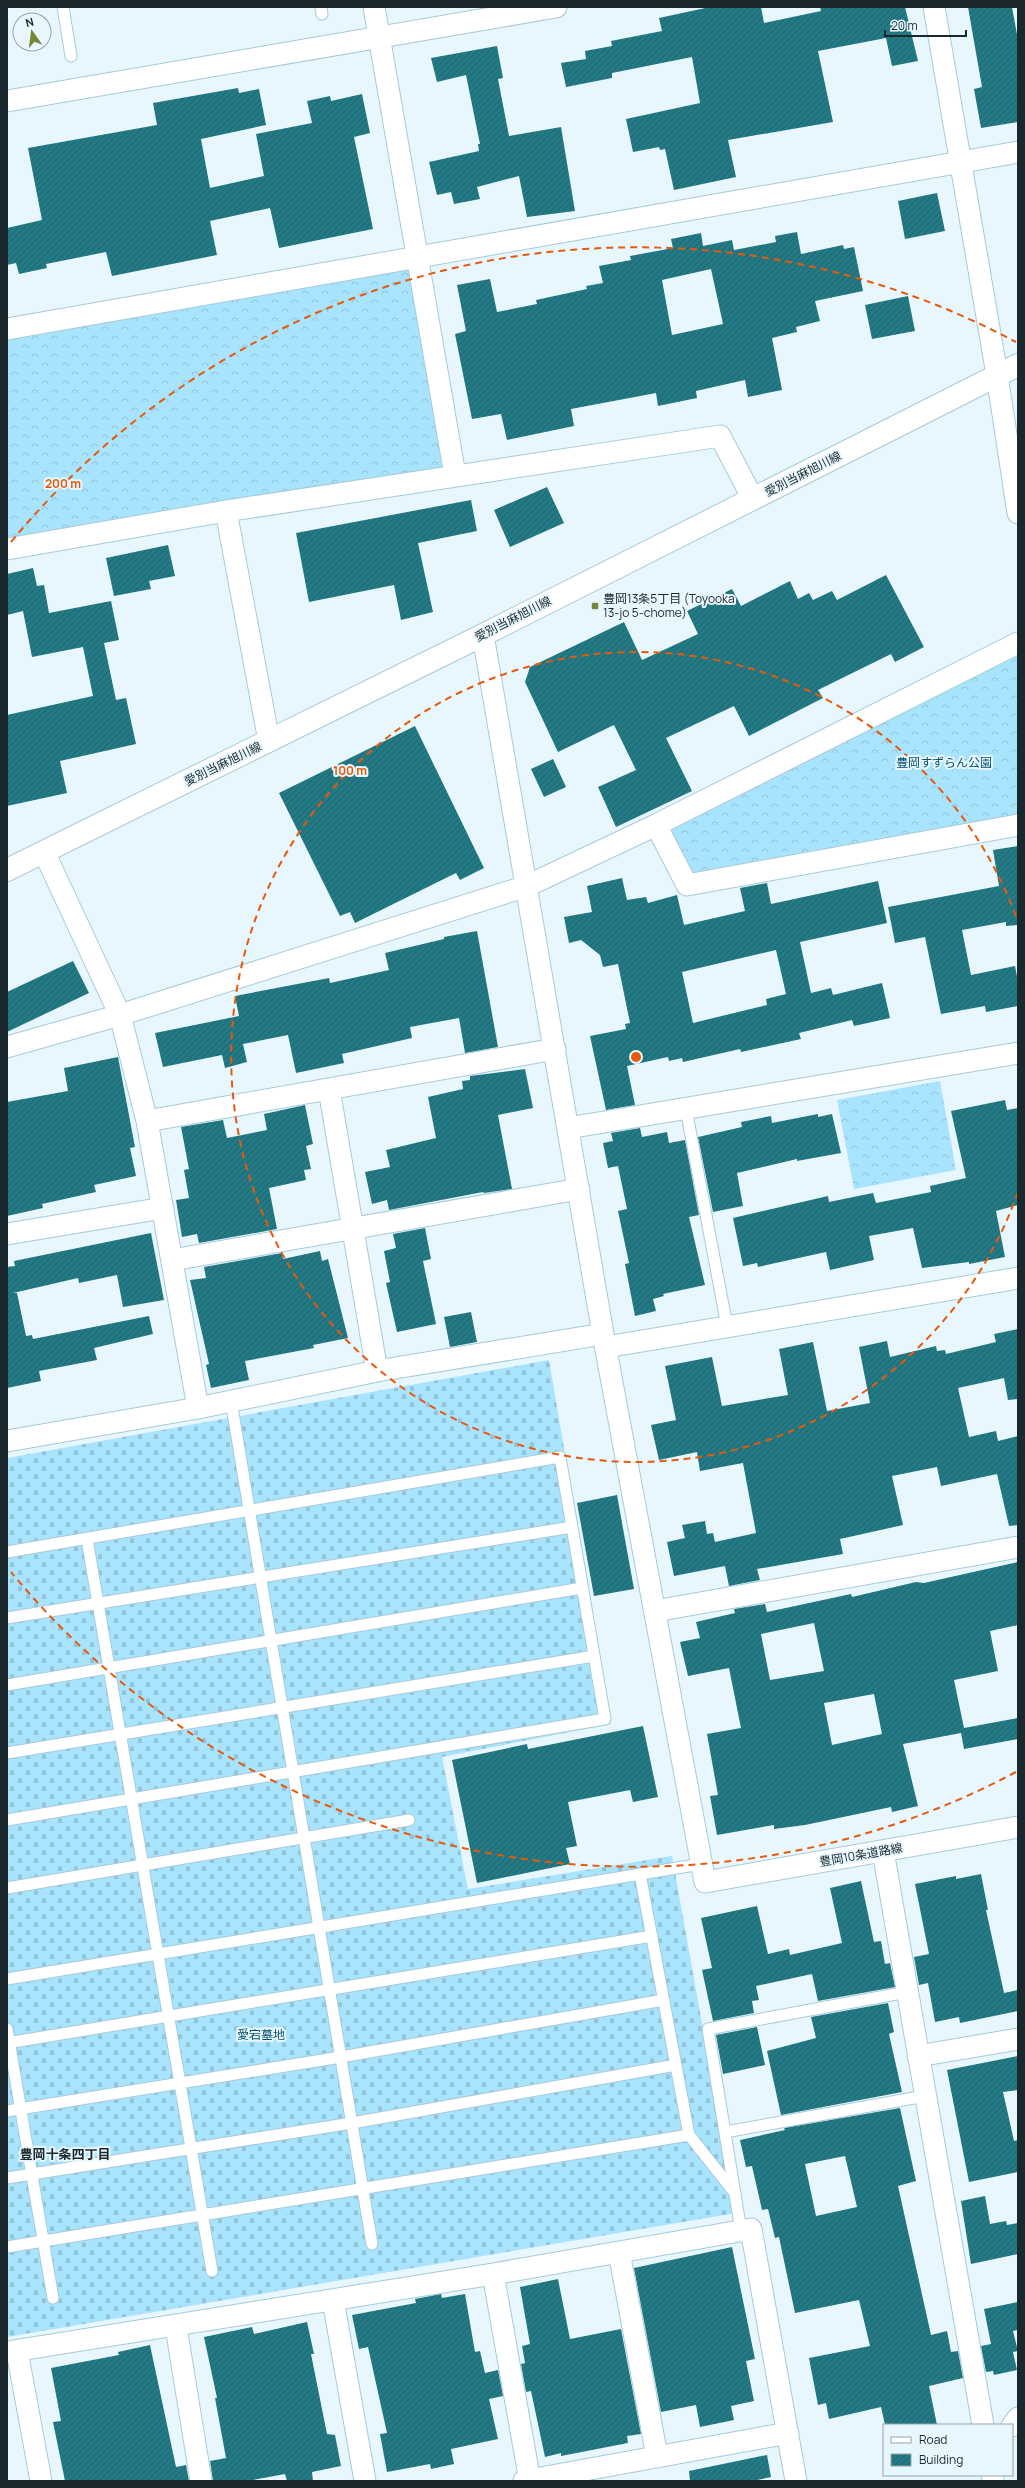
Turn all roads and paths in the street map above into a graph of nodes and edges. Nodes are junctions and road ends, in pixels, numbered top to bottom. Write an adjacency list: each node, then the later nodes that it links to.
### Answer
1 (63, 7): 6 (lane)
2 (374, 7): 5 (street)
3 (556, 7): 5 (street)
4 (934, 7): 9 (street)
5 (379, 37): 7 (street); 10 (street)
6 (71, 56)
7 (7, 101)
8 (1018, 152): 9 (street)
9 (960, 162): 10 (street); 13 (street)
10 (417, 256): 11 (street); 14 (street)
11 (7, 329)
12 (1018, 364): 13 (main road, 愛別当麻旭川線)
13 (997, 375): 15 (main road, 愛別当麻旭川線); 17 (street)
14 (455, 475): 15 (street); 16 (street)
15 (753, 499): 19 (main road, 愛別当麻旭川線)
16 (226, 511): 18 (street); 21 (street)
17 (1018, 513)
18 (7, 549)
19 (483, 635): 21 (main road, 愛別当麻旭川線); 26 (street)
20 (1018, 643): 22 (street)
21 (269, 741): 24 (main road, 愛別当麻旭川線)
22 (656, 825): 23 (street); 26 (street)
23 (1018, 825)
24 (44, 852): 25 (main road, 愛別当麻旭川線); 27 (street)
25 (7, 870)
26 (527, 886): 27 (street); 29 (street)
27 (120, 1015): 28 (street); 33 (street)
28 (7, 1047)
29 (555, 1049): 31 (street); 34 (street)
30 (1018, 1053): 32 (street)
31 (329, 1089): 33 (street); 37 (street)
32 (686, 1108): 34 (street); 41 (lane)
33 (147, 1121): 36 (street)
34 (568, 1128): 35 (street)
35 (579, 1190): 37 (street); 42 (street)
36 (163, 1208): 38 (street); 39 (street)
37 (353, 1229): 39 (street); 43 (street)
38 (7, 1234)
39 (172, 1260): 45 (street)
40 (1018, 1278): 41 (street)
41 (727, 1326): 42 (street)
42 (604, 1341): 43 (street); 55 (street)
43 (377, 1371): 44 (street)
44 (231, 1401): 45 (street); 47 (lane)
45 (198, 1408): 46 (street)
46 (7, 1441)
47 (250, 1512): 48 (lane); 49 (lane); 52 (lane)
48 (572, 1527): 52 (lane); 53 (lane)
49 (87, 1539): 51 (lane); 54 (lane)
50 (1018, 1547): 55 (street)
51 (7, 1552)
52 (260, 1576): 54 (lane); 57 (lane)
53 (582, 1588): 57 (lane); 58 (lane)
54 (98, 1603): 56 (lane); 59 (lane)
55 (655, 1611): 72 (street)
56 (7, 1618)
57 (271, 1641): 59 (lane); 61 (lane)
58 (594, 1656): 61 (lane); 64 (lane)
59 (109, 1668): 60 (lane); 62 (lane)
60 (7, 1685)
61 (282, 1708): 62 (lane); 64 (lane)
62 (120, 1735): 63 (lane); 65 (lane)
63 (7, 1753)
64 (293, 1772): 65 (lane); 69 (lane)
65 (131, 1799): 66 (lane); 71 (lane)
66 (7, 1820)
67 (409, 1820): 69 (lane)
68 (1018, 1828): 70 (street, 豊岡10条道路線)
69 (304, 1838): 71 (lane); 75 (lane)
70 (883, 1851): 72 (street, 豊岡10条道路線); 80 (street)
71 (142, 1866): 74 (lane); 77 (lane)
72 (703, 1873): 73 (lane)
73 (640, 1874): 75 (lane); 76 (lane)
74 (7, 1888)
75 (319, 1927): 77 (lane); 79 (lane)
76 (652, 1936): 79 (lane); 81 (lane)
77 (157, 1954): 78 (lane); 82 (lane)
78 (7, 1979)
79 (329, 1989): 82 (lane); 87 (lane)
80 (907, 1992): 86 (street); 94 (lane)
81 (664, 2000): 87 (lane); 88 (lane)
82 (168, 2016): 85 (lane); 89 (lane)
83 (7, 2029): 85 (lane)
84 (1018, 2039): 86 (street)
85 (8, 2043): 91 (lane)
86 (918, 2056): 90 (street)
87 (341, 2057): 89 (lane); 93 (lane)
88 (676, 2065): 93 (lane); 95 (lane)
89 (179, 2083): 91 (lane); 96 (lane)
90 (925, 2096): 94 (lane); 113 (street)
91 (21, 2109): 92 (lane); 97 (lane)
92 (7, 2111)
93 (352, 2123): 96 (lane); 99 (lane)
94 (725, 2132): 100 (lane)
95 (689, 2135): 99 (lane); 100 (lane)
96 (190, 2148): 97 (lane); 101 (lane)
97 (32, 2174): 98 (lane); 103 (lane)
98 (7, 2178)
99 (363, 2188): 101 (lane); 104 (lane)
100 (735, 2193): 102 (lane)
101 (201, 2215): 103 (lane); 107 (lane)
102 (741, 2231): 106 (street); 114 (street)
103 (44, 2241): 105 (lane); 109 (lane)
104 (372, 2244)
105 (7, 2247)
106 (619, 2252): 108 (street); 115 (street)
107 (212, 2271)
108 (493, 2274): 110 (street); 119 (street)
109 (53, 2298)
110 (333, 2300): 111 (street); 118 (street)
111 (176, 2327): 112 (street); 117 (street)
112 (12, 2352): 116 (street)
113 (983, 2424)
114 (788, 2433): 115 (street); 120 (street)
115 (657, 2456): 119 (street)
116 (41, 2481)
117 (201, 2481)
118 (365, 2481)
119 (528, 2481)
120 (796, 2481)

